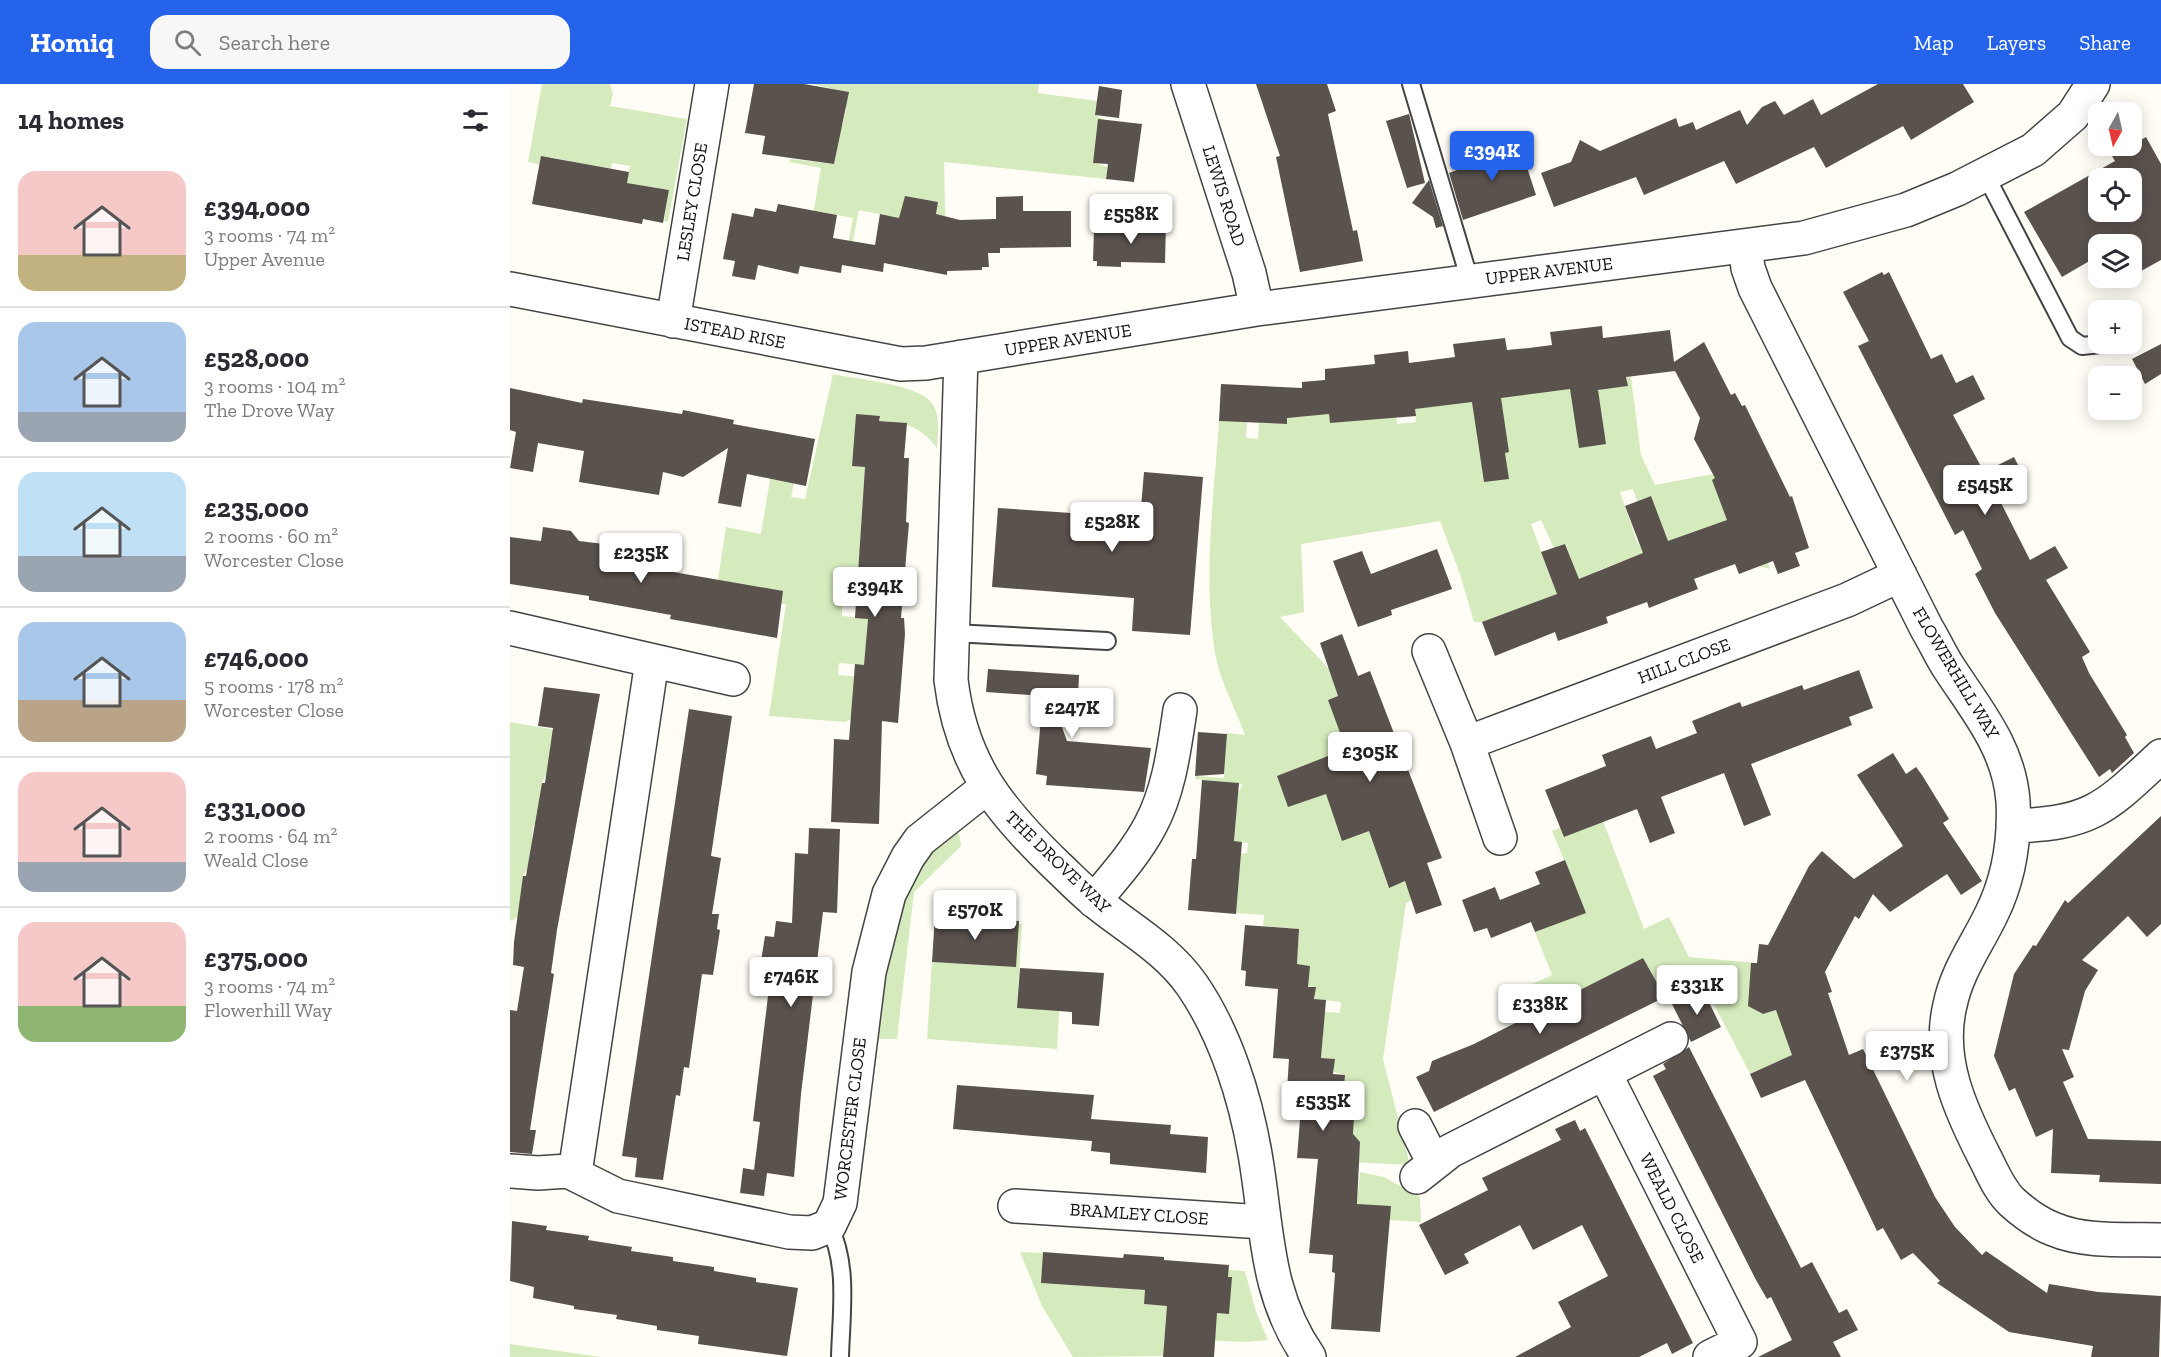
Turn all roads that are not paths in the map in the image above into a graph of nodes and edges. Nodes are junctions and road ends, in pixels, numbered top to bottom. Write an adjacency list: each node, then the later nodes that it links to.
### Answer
1 (712, 84): 10 (street, LESLEY CLOSE)
2 (1188, 84): 9 (street, LEWIS ROAD)
3 (1411, 84): 7 (lane)
4 (2093, 84): 5 (street, UPPER AVENUE)
5 (1985, 174): 6 (street, UPPER AVENUE); 11 (lane)
6 (1745, 246): 7 (street, UPPER AVENUE); 13 (street, FLOWERHILL WAY)
7 (1470, 281): 9 (street, UPPER AVENUE)
8 (510, 289): 10 (street, ISTEAD RISE)
9 (1257, 309): 12 (street, UPPER AVENUE)
10 (673, 321): 12 (street, ISTEAD RISE)
11 (2088, 345)
12 (962, 357): 15 (street, THE DROVE WAY)
13 (1900, 575): 21 (street, HILL CLOSE); 24 (street, FLOWERHILL WAY)
14 (510, 628): 18 (street)
15 (953, 633): 16 (lane); 23 (street, THE DROVE WAY)
16 (1107, 641)
17 (1430, 651): 21 (street)
18 (652, 661): 19 (street); 31 (street)
19 (733, 679)
20 (1180, 710): 26 (street)
21 (1467, 743): 25 (street)
22 (2161, 756): 24 (street)
23 (987, 788): 26 (street, THE DROVE WAY); 34 (street, WORCESTER CLOSE)
24 (2014, 826): 35 (street, FLOWERHILL WAY)
25 (1500, 838)
26 (1094, 901): 33 (street, THE DROVE WAY)
27 (1671, 1039): 28 (street)
28 (1605, 1074): 29 (street); 36 (street, WEALD CLOSE)
29 (1414, 1126)
30 (510, 1171): 31 (street, WORCESTER CLOSE)
31 (575, 1173): 34 (street, WORCESTER CLOSE)
32 (1015, 1206): 33 (street, BRAMLEY CLOSE)
33 (1263, 1222): 38 (street, THE DROVE WAY)
34 (829, 1226): 37 (lane)
35 (2161, 1240)
36 (1744, 1349): 39 (street, WEALD CLOSE)
37 (840, 1357)
38 (1308, 1357)
39 (1710, 1357)

